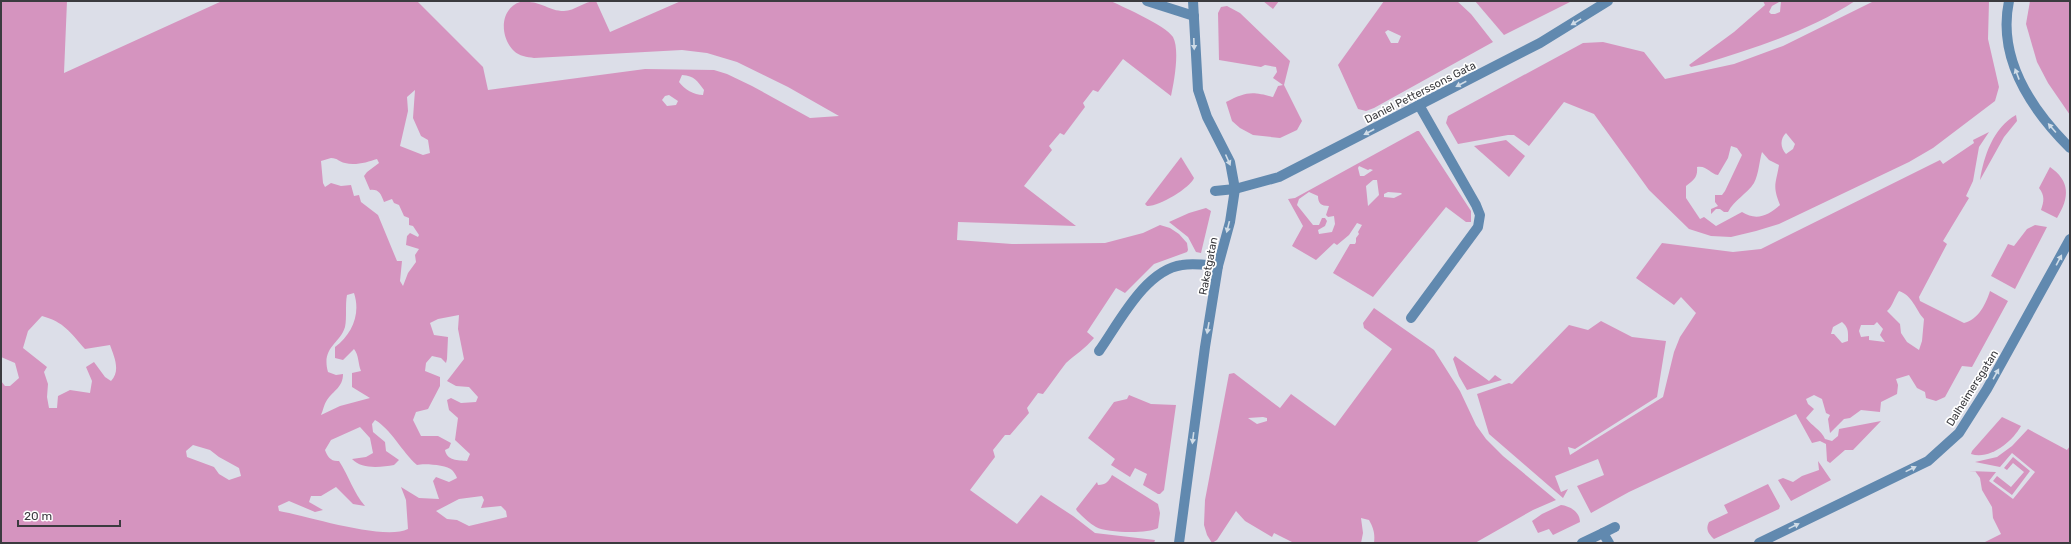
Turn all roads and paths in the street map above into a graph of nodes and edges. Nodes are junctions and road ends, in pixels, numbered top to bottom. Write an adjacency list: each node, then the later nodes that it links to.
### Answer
1 (1146, 1): 5 (street)
2 (1193, 1): 5 (street, Raketgatan)
3 (1608, 1): 6 (street, Daniel Petterssons Gata, one-way to 6)
4 (2009, 1): 7 (street, one-way to 4)
5 (1194, 16): 8 (street, Raketgatan, one-way to 8)
6 (1419, 105): 8 (street, Daniel Petterssons Gata, one-way to 8); 12 (street)
7 (2070, 148)
8 (1235, 189): 9 (street, Daniel Petterssons Gata); 11 (street, Raketgatan, one-way to 11)
9 (1214, 191)
10 (2070, 239): 19 (street, Dalheimersgatan, one-way to 10)
11 (1218, 266): 13 (street); 16 (street, Raketgatan, one-way to 16)
12 (1411, 318)
13 (1099, 351)
14 (1615, 527): 15 (street)
15 (1603, 533): 17 (street); 18 (street)
16 (1179, 543)
17 (1582, 543)
18 (1608, 543)
19 (1760, 543)

